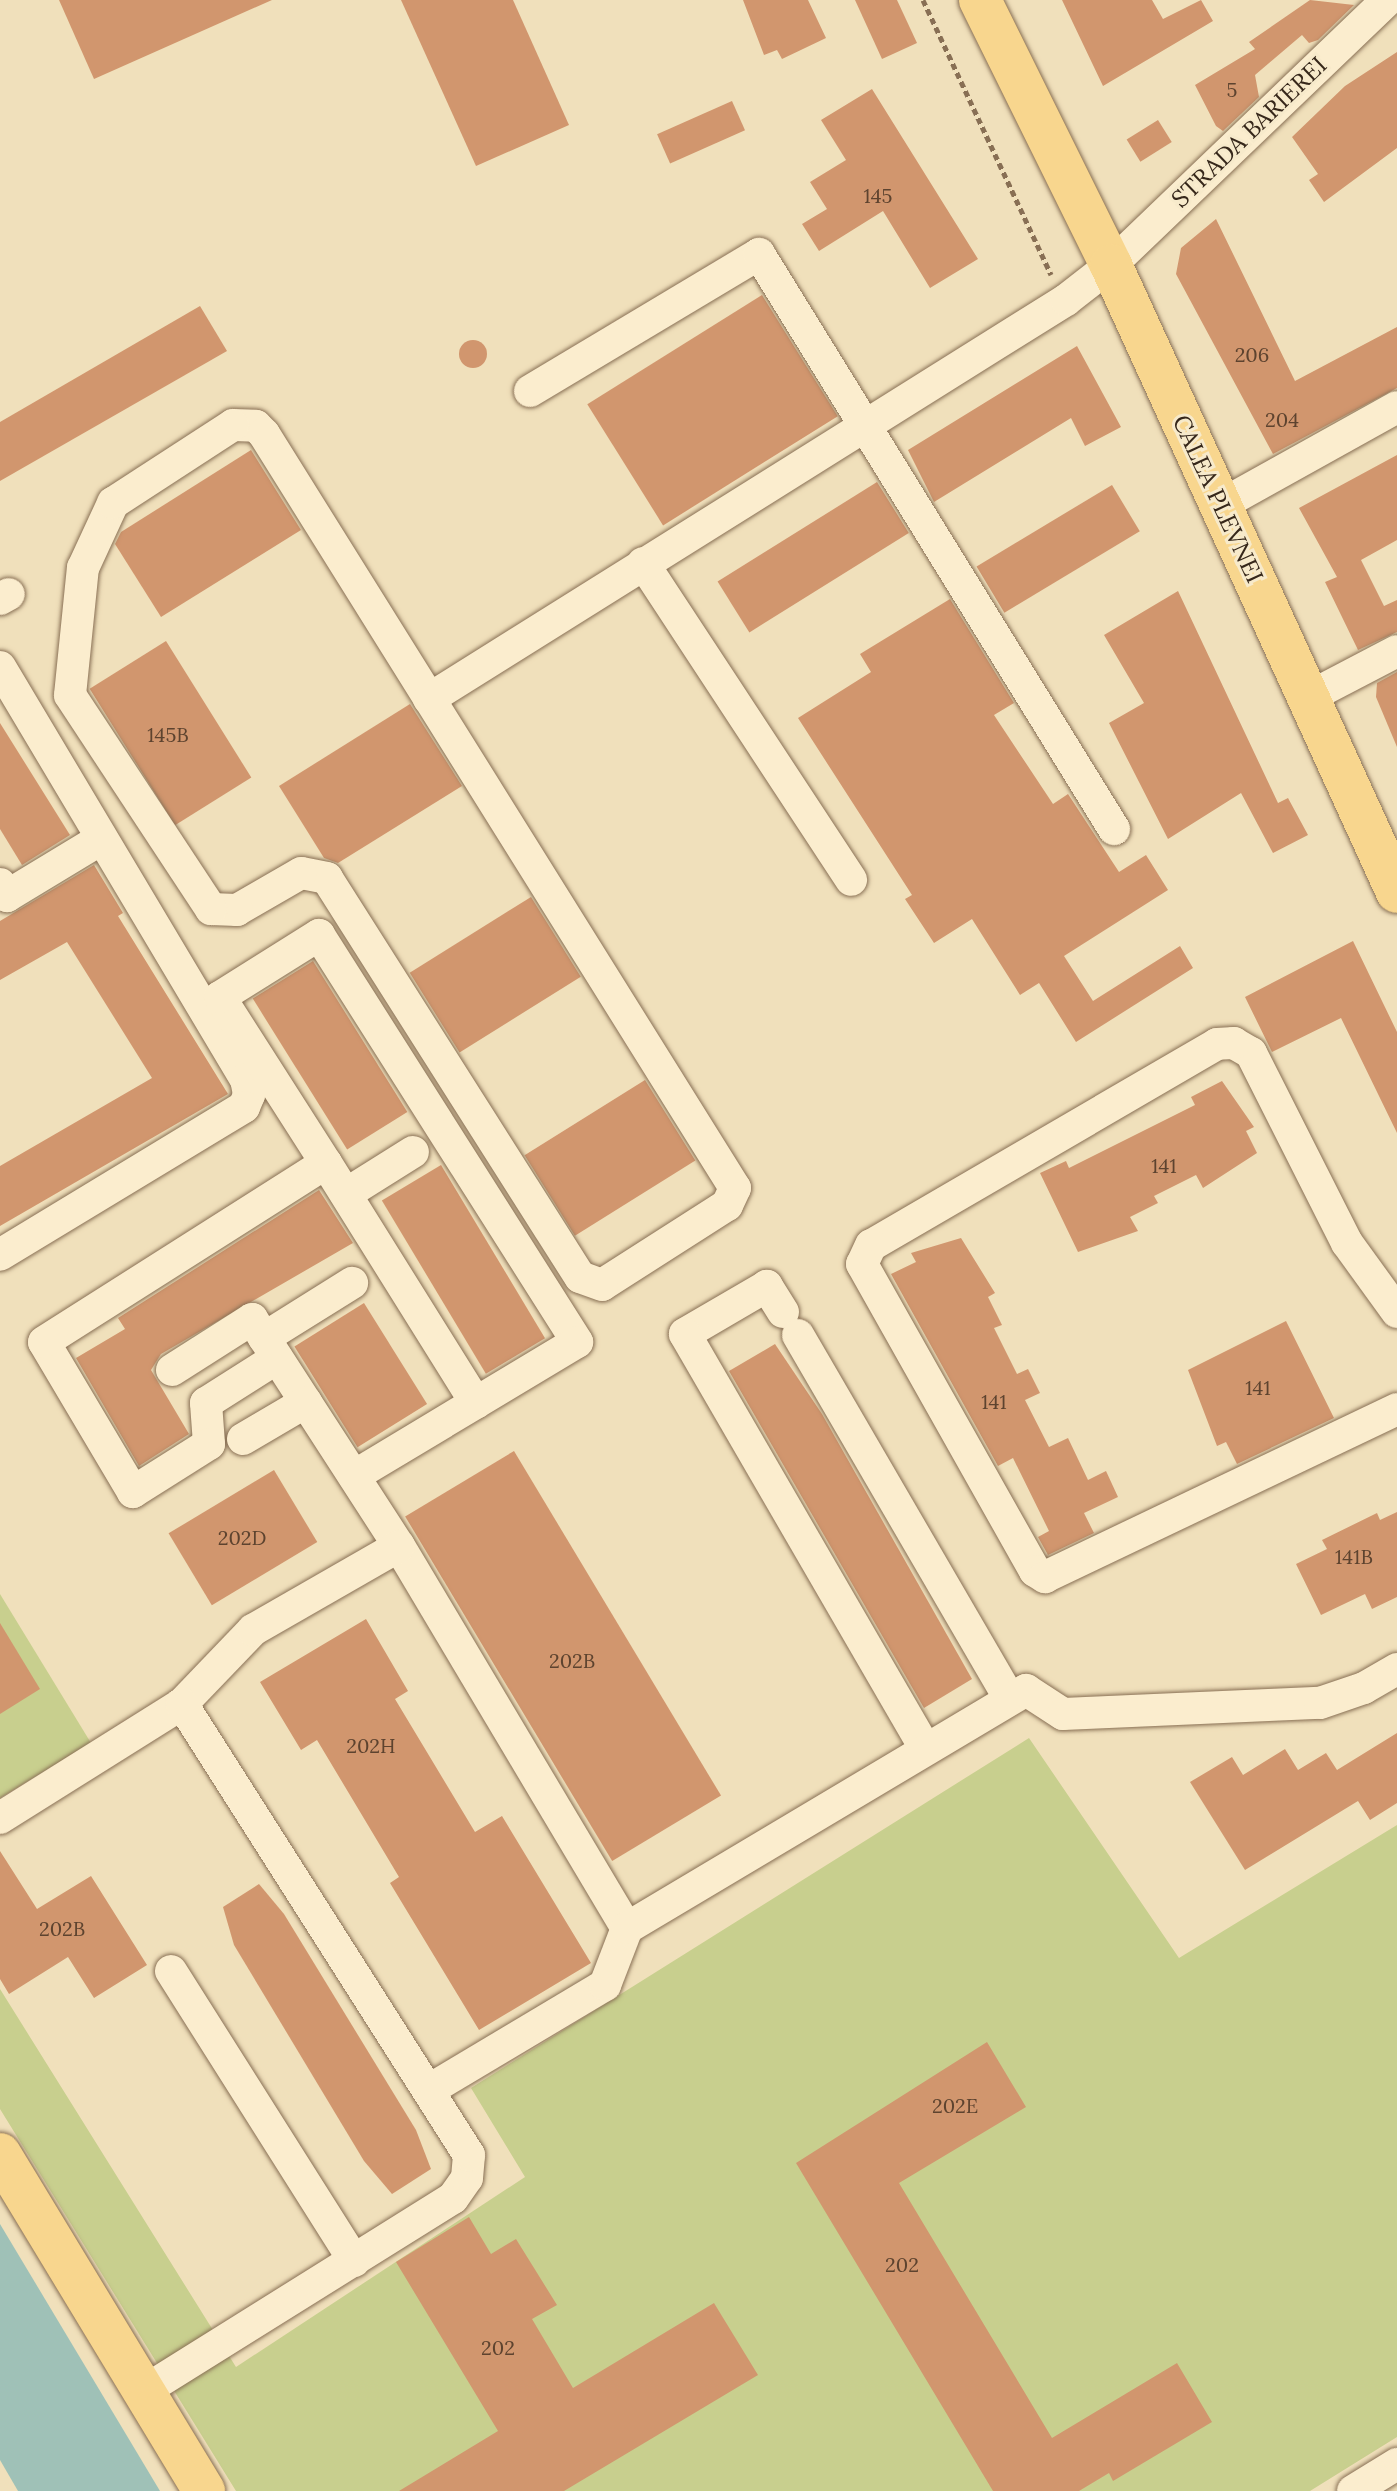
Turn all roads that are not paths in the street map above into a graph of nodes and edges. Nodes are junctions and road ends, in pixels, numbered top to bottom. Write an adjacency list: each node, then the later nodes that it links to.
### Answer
1 (980, 0): 4 (main road, CALEA PLEVNEI)
2 (1001, 0): 4 (main road, CALEA PLEVNEI)
3 (1387, 0): 5 (street, STRADA BARIEREI)
4 (1037, 108): 5 (main road, CALEA PLEVNEI)
5 (1111, 265): 8 (street, STRADA BARIEREI); 9 (main road, CALEA PLEVNEI)
6 (530, 391): 8 (street)
7 (1397, 407): 9 (street)
8 (860, 425): 10 (street, STRADA BARIEREI); 15 (street)
9 (1221, 505): 13 (main road, CALEA PLEVNEI)
10 (643, 563): 14 (street, STRADA BARIEREI); 17 (street)
11 (1397, 651): 13 (street)
12 (0, 667): 16 (street)
13 (1309, 697): 19 (main road, CALEA PLEVNEI)
14 (429, 699): 14 (street)
15 (1114, 829)
16 (101, 839): 18 (street); 23 (street)
17 (851, 880)
18 (0, 884)
19 (1397, 892)
20 (413, 1152): 22 (street)
21 (326, 1163): 22 (street); 26 (street); 29 (street)
22 (346, 1194): 29 (street)
23 (0, 1255)
24 (352, 1283): 26 (street)
25 (1397, 1312): 30 (street)
26 (271, 1348): 27 (street); 28 (street)
27 (172, 1370)
28 (306, 1402): 31 (street); 32 (street)
29 (476, 1403): 32 (street)
30 (1397, 1409)
31 (243, 1439)
32 (354, 1476): 33 (street)
33 (399, 1546): 36 (street); 39 (street)
34 (1397, 1669): 35 (street)
35 (1010, 1699): 37 (street); 37 (street)
36 (182, 1704): 38 (street); 41 (street)
37 (924, 1746): 39 (street)
38 (0, 1818)
39 (627, 1928): 41 (street)
40 (171, 1971): 43 (street)
41 (429, 2090): 43 (street)
42 (0, 2154): 44 (main road)
43 (354, 2261): 44 (street)
44 (144, 2391): 46 (main road)
45 (1397, 2464): 47 (street)
46 (204, 2491)
47 (1353, 2491)

